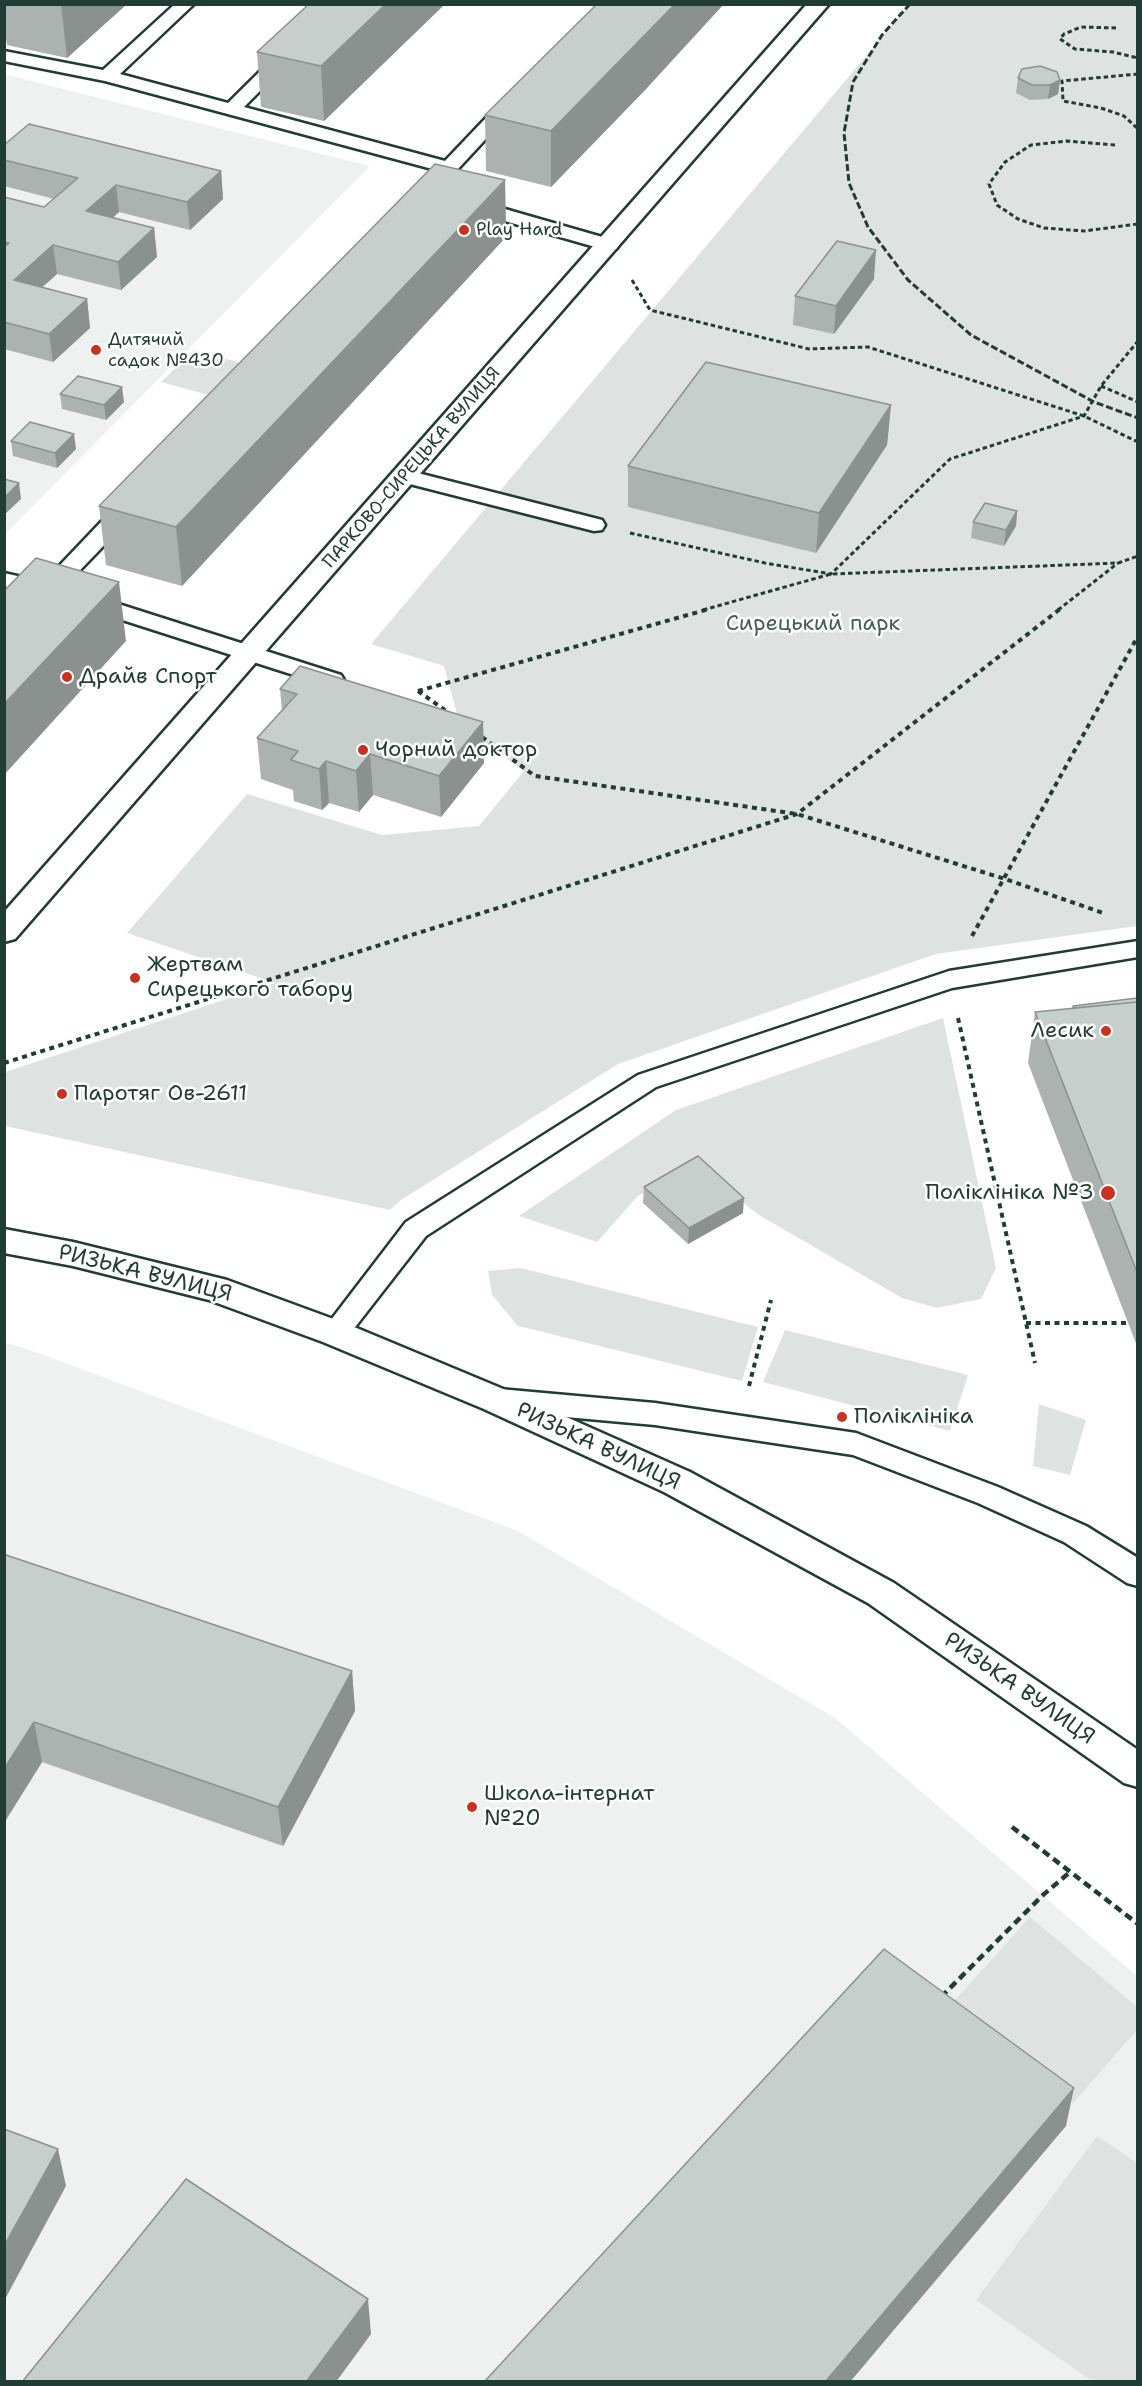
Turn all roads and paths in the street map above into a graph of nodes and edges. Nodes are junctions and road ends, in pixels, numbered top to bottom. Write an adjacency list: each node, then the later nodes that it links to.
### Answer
1 (186, 4): 8 (lane)
2 (339, 4): 10 (lane)
3 (819, 4): 17 (street, ПАРКОВО-СИРЕЦЬКА ВУЛИЦЯ)
4 (1116, 28): 6 (path)
5 (4, 56): 8 (lane)
6 (1137, 58)
7 (1137, 74): 11 (path)
8 (107, 76): 10 (lane)
9 (523, 90): 13 (lane)
10 (232, 109): 13 (lane)
11 (1137, 129)
12 (1115, 145): 16 (path)
13 (450, 168): 14 (lane)
14 (425, 193): 15 (lane); 17 (lane)
15 (409, 210)
16 (1137, 224)
17 (609, 245): 24 (street, ПАРКОВО-СИРЕЦЬКА ВУЛИЦЯ)
18 (632, 280): 22 (path)
19 (1137, 341): 20 (path)
20 (1101, 386): 21 (path); 22 (path)
21 (1137, 402)
22 (1084, 416): 23 (path); 29 (path)
23 (1137, 442)
24 (406, 476): 26 (lane); 33 (street, ПАРКОВО-СИРЕЦЬКА ВУЛИЦЯ)
25 (140, 495): 31 (lane)
26 (594, 525): 29 (path)
27 (1137, 556): 28 (path)
28 (1118, 563): 29 (path); 37 (path)
29 (831, 574): 35 (path)
30 (4, 580): 31 (lane)
31 (50, 589): 32 (lane); 33 (lane)
32 (4, 636)
33 (251, 652): 34 (lane); 39 (street, ПАРКОВО-СИРЕЦЬКА ВУЛИЦЯ)
34 (345, 684)
35 (452, 716)
36 (478, 734): 37 (path)
37 (797, 814): 38 (path); 41 (path)
38 (1115, 917)
39 (4, 932)
40 (1137, 949): 45 (lane)
41 (4, 1063)
42 (4, 1241): 45 (street, РИЗЬКА ВУЛИЦЯ)
43 (1026, 1323): 44 (path)
44 (1129, 1323)
45 (335, 1333): 46 (street, РИЗЬКА ВУЛИЦЯ)
46 (496, 1400): 47 (lane); 48 (street, РИЗЬКА ВУЛИЦЯ)
47 (1137, 1574)
48 (1137, 1771)
49 (1012, 1827): 50 (path)
50 (1070, 1872): 51 (path); 52 (path)
51 (1137, 1924)
52 (936, 2002)

